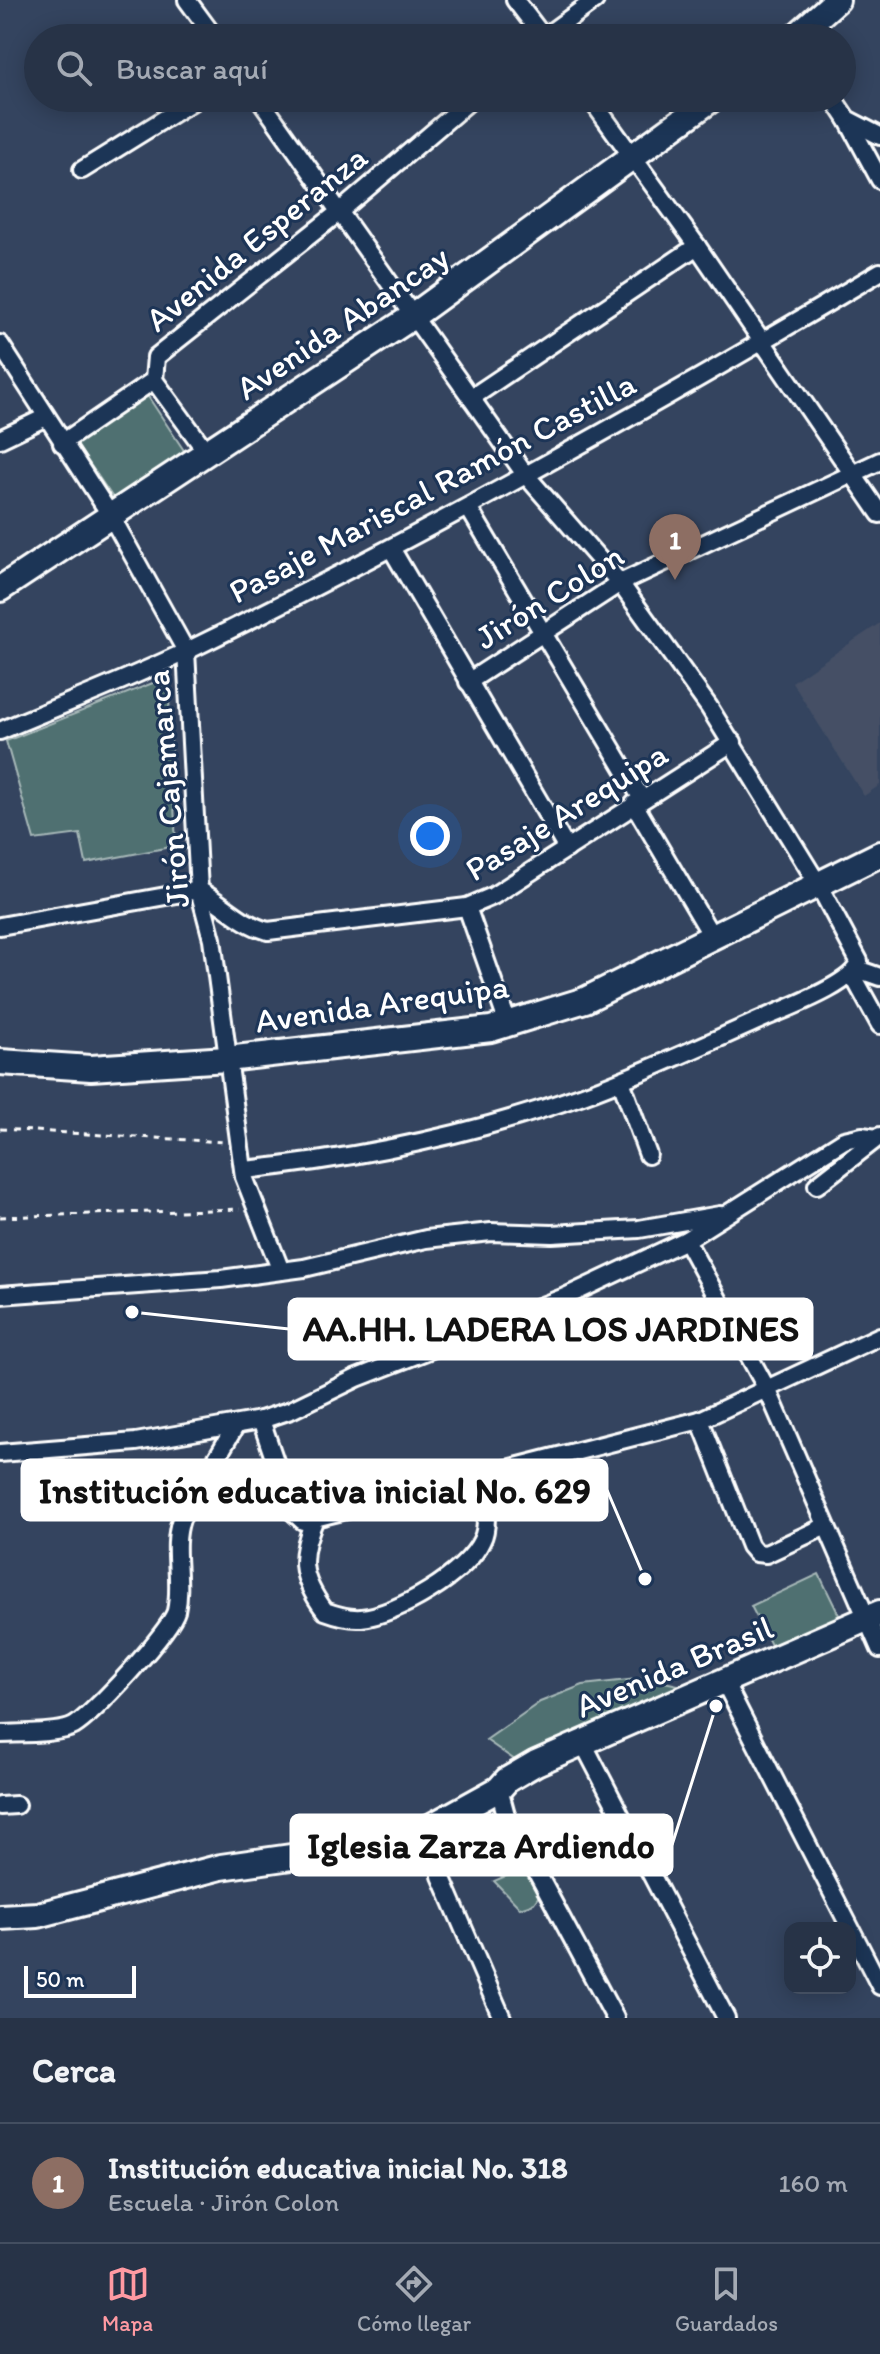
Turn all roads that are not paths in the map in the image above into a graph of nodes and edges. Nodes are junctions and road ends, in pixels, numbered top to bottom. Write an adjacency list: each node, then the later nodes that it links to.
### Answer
1 (187, 0): 5 (street)
2 (515, 0): 6 (street)
3 (595, 0): 7 (street)
4 (837, 0): 8 (street)
5 (205, 24)
6 (533, 24)
7 (562, 24)
8 (810, 24)
9 (175, 112): 18 (street)
10 (269, 112): 20 (street)
11 (457, 112): 20 (street, Avenida Esperanza)
12 (601, 112): 17 (street)
13 (694, 112): 17 (street, Avenida Abancay)
14 (842, 112): 15 (street)
15 (847, 119): 16 (street); 19 (street)
16 (880, 136)
17 (634, 156): 21 (street); 23 (street, Avenida Abancay)
18 (82, 170)
19 (880, 180)
20 (338, 213): 23 (street); 26 (street, Avenida Esperanza)
21 (697, 246): 24 (street); 27 (street)
22 (880, 272): 24 (street, Pasaje Mariscal Ramón Castilla)
23 (412, 317): 27 (street); 31 (street, Avenida Abancay)
24 (762, 342): 33 (street, Pasaje Mariscal Ramón Castilla); 34 (street)
25 (0, 344): 28 (street, Jirón Cajamarca)
26 (154, 372): 30 (street, Avenida Esperanza); 31 (street)
27 (471, 398): 33 (street)
28 (46, 417): 29 (street); 30 (street, Jirón Cajamarca)
29 (0, 439)
30 (62, 443): 37 (street, Jirón Cajamarca)
31 (208, 454): 37 (street, Avenida Abancay)
32 (880, 461): 34 (street, Jirón Colon)
33 (524, 473): 35 (street, Pasaje Mariscal Ramón Castilla); 39 (street)
34 (852, 474): 36 (street); 39 (street, Jirón Colon)
35 (468, 507): 38 (street, Pasaje Mariscal Ramón Castilla); 41 (street)
36 (880, 514)
37 (111, 516): 40 (street, Avenida Abancay); 42 (street, Jirón Cajamarca)
38 (391, 548): 42 (street, Pasaje Mariscal Ramón Castilla); 43 (street)
39 (620, 583): 41 (street, Jirón Colon); 45 (street)
40 (0, 589)
41 (542, 632): 43 (street, Jirón Colon); 46 (street)
42 (186, 651): 44 (street, Pasaje Mariscal Ramón Castilla); 50 (street, Jirón Cajamarca)
43 (468, 682): 47 (street)
44 (0, 731)
45 (733, 742): 46 (street, Pasaje Arequipa); 49 (street)
46 (638, 801): 47 (street, Pasaje Arequipa); 53 (street)
47 (567, 849): 51 (street, Pasaje Arequipa)
48 (880, 854): 49 (street, Avenida Arequipa)
49 (818, 884): 53 (street, Avenida Arequipa); 54 (street)
50 (199, 890): 51 (street, Pasaje Arequipa); 52 (street); 58 (street, Jirón Cajamarca)
51 (467, 907): 56 (street)
52 (0, 926)
53 (713, 938): 56 (street, Avenida Arequipa)
54 (855, 972): 55 (street); 57 (street); 60 (street)
55 (880, 977)
56 (508, 1024): 58 (street, Avenida Arequipa)
57 (880, 1025)
58 (227, 1059): 59 (street, Avenida Arequipa); 63 (street, Jirón Cajamarca)
59 (0, 1062)
60 (621, 1081): 62 (street); 63 (street)
61 (879, 1137): 64 (street); 65 (street)
62 (648, 1155)
63 (244, 1170): 67 (street, Jirón Cajamarca)
64 (817, 1185)
65 (725, 1215): 66 (street); 67 (street)
66 (686, 1240): 70 (street); 71 (street)
67 (281, 1271): 68 (street)
68 (0, 1295)
69 (880, 1336): 70 (street)
70 (768, 1391): 72 (street); 77 (street)
71 (261, 1420): 73 (street); 76 (street)
72 (700, 1420): 75 (street); 77 (street)
73 (236, 1425): 74 (street); 81 (street)
74 (0, 1453)
75 (480, 1473): 76 (street); 76 (street)
76 (315, 1518)
77 (826, 1526): 78 (street)
78 (873, 1616): 79 (street); 80 (street, Avenida Brasil)
79 (880, 1649)
80 (725, 1683): 82 (street, Avenida Brasil); 86 (street)
81 (0, 1734)
82 (583, 1743): 83 (street, Avenida Brasil); 89 (street)
83 (499, 1789): 84 (street); 85 (street, Avenida Brasil)
84 (506, 1815): 87 (street); 88 (street)
85 (0, 1917)
86 (880, 1986)
87 (502, 2018)
88 (615, 2018)
89 (726, 2018)

